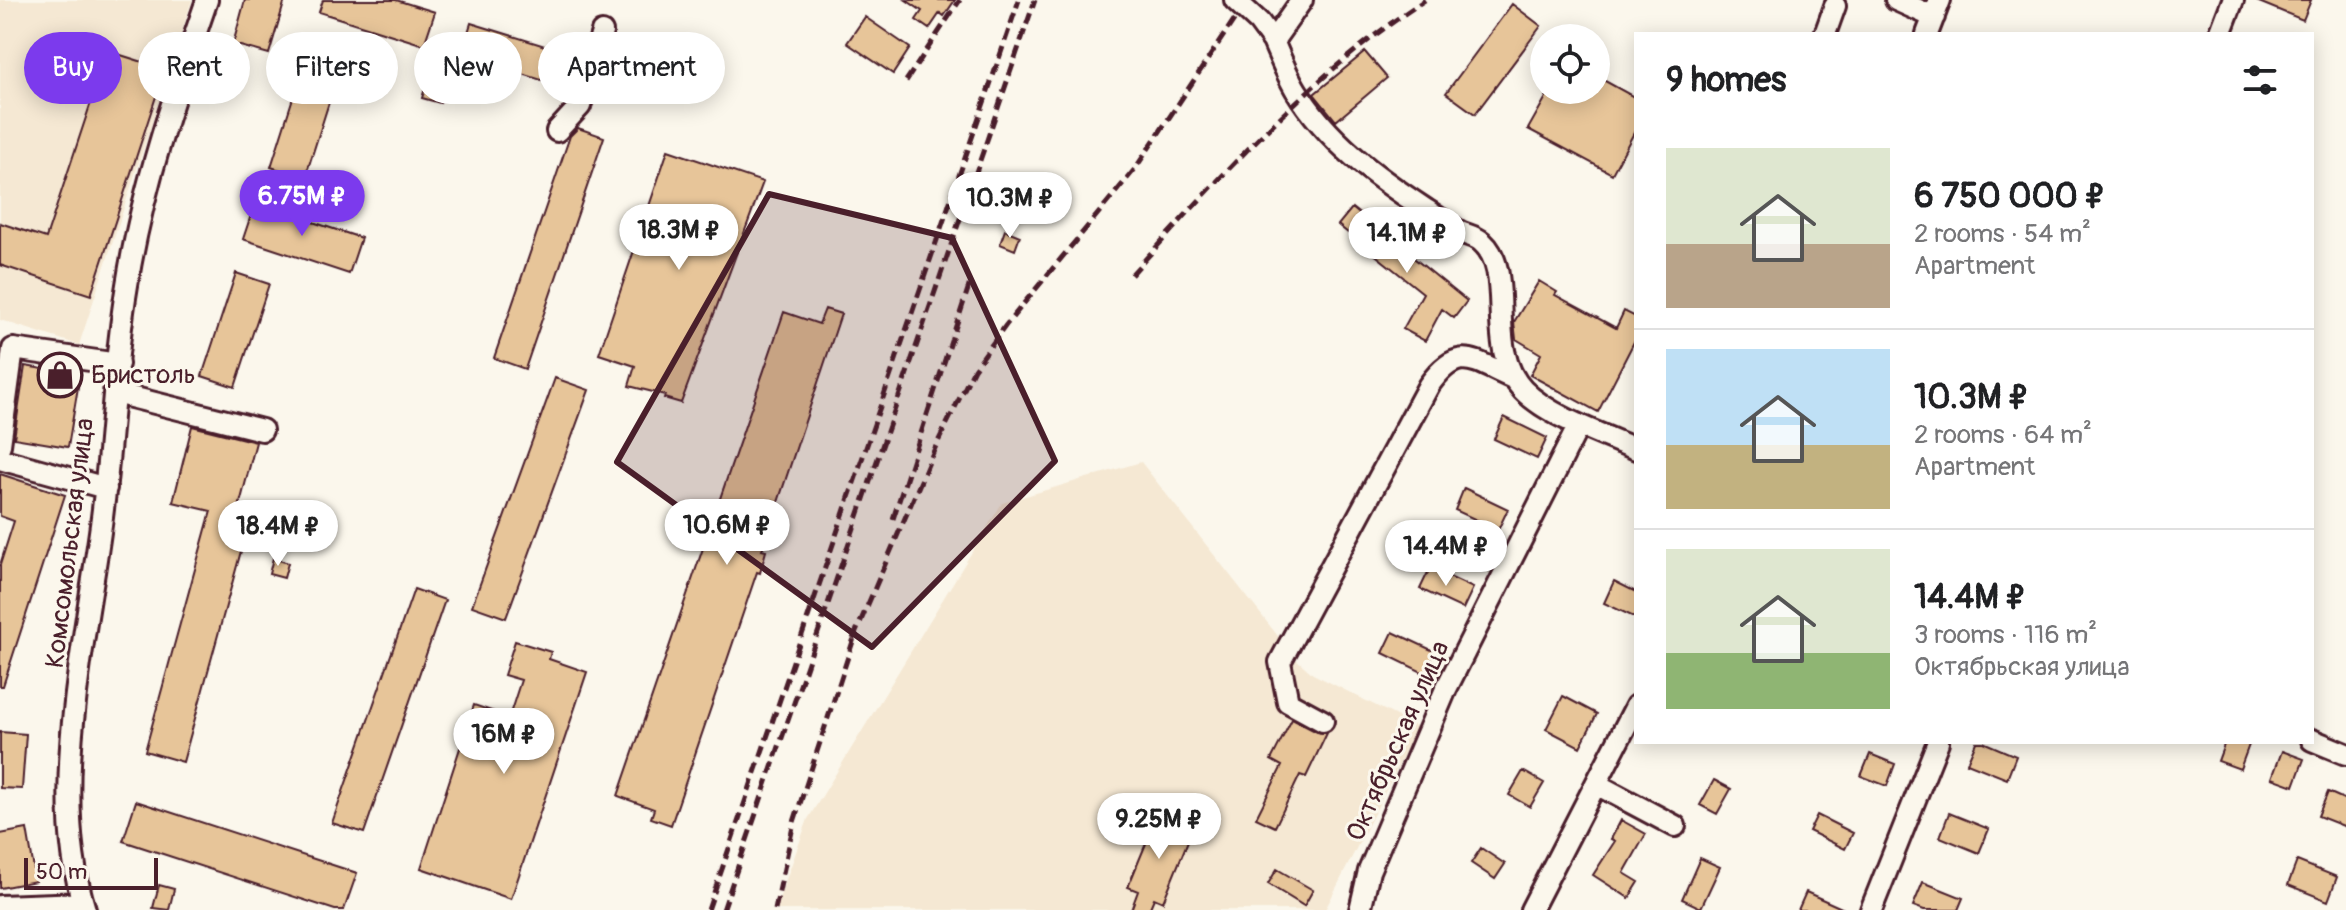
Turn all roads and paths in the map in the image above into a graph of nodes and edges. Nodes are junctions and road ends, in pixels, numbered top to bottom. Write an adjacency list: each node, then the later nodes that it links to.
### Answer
1 (207, 0): 13 (street, Комсомольская улица)
2 (1235, 0): 10 (street)
3 (1302, 0): 10 (street)
4 (1896, 0): 7 (street)
5 (2233, 0): 9 (street)
6 (1835, 6): 8 (street)
7 (1934, 17)
8 (1826, 32)
9 (2221, 32)
10 (1273, 41): 14 (street)
11 (581, 104): 12 (street)
12 (557, 131)
13 (118, 364): 15 (street, Комсомольская улица); 18 (street)
14 (1513, 378): 16 (street); 23 (street)
15 (115, 393): 17 (street); 21 (street, Комсомольская улица)
16 (1579, 425): 19 (street); 31 (street, Октябрьская улица)
17 (262, 430)
18 (0, 445)
19 (1634, 448)
20 (0, 459): 21 (street)
21 (106, 488): 30 (street, Комсомольская улица)
22 (1634, 710): 27 (street)
23 (1323, 721)
24 (2314, 741): 26 (street)
25 (1937, 744): 33 (street)
26 (2346, 754)
27 (1596, 784): 28 (street); 32 (street)
28 (1675, 826)
29 (0, 906): 30 (street)
30 (84, 906)
31 (1360, 910)
32 (1531, 910)
33 (1871, 910)

